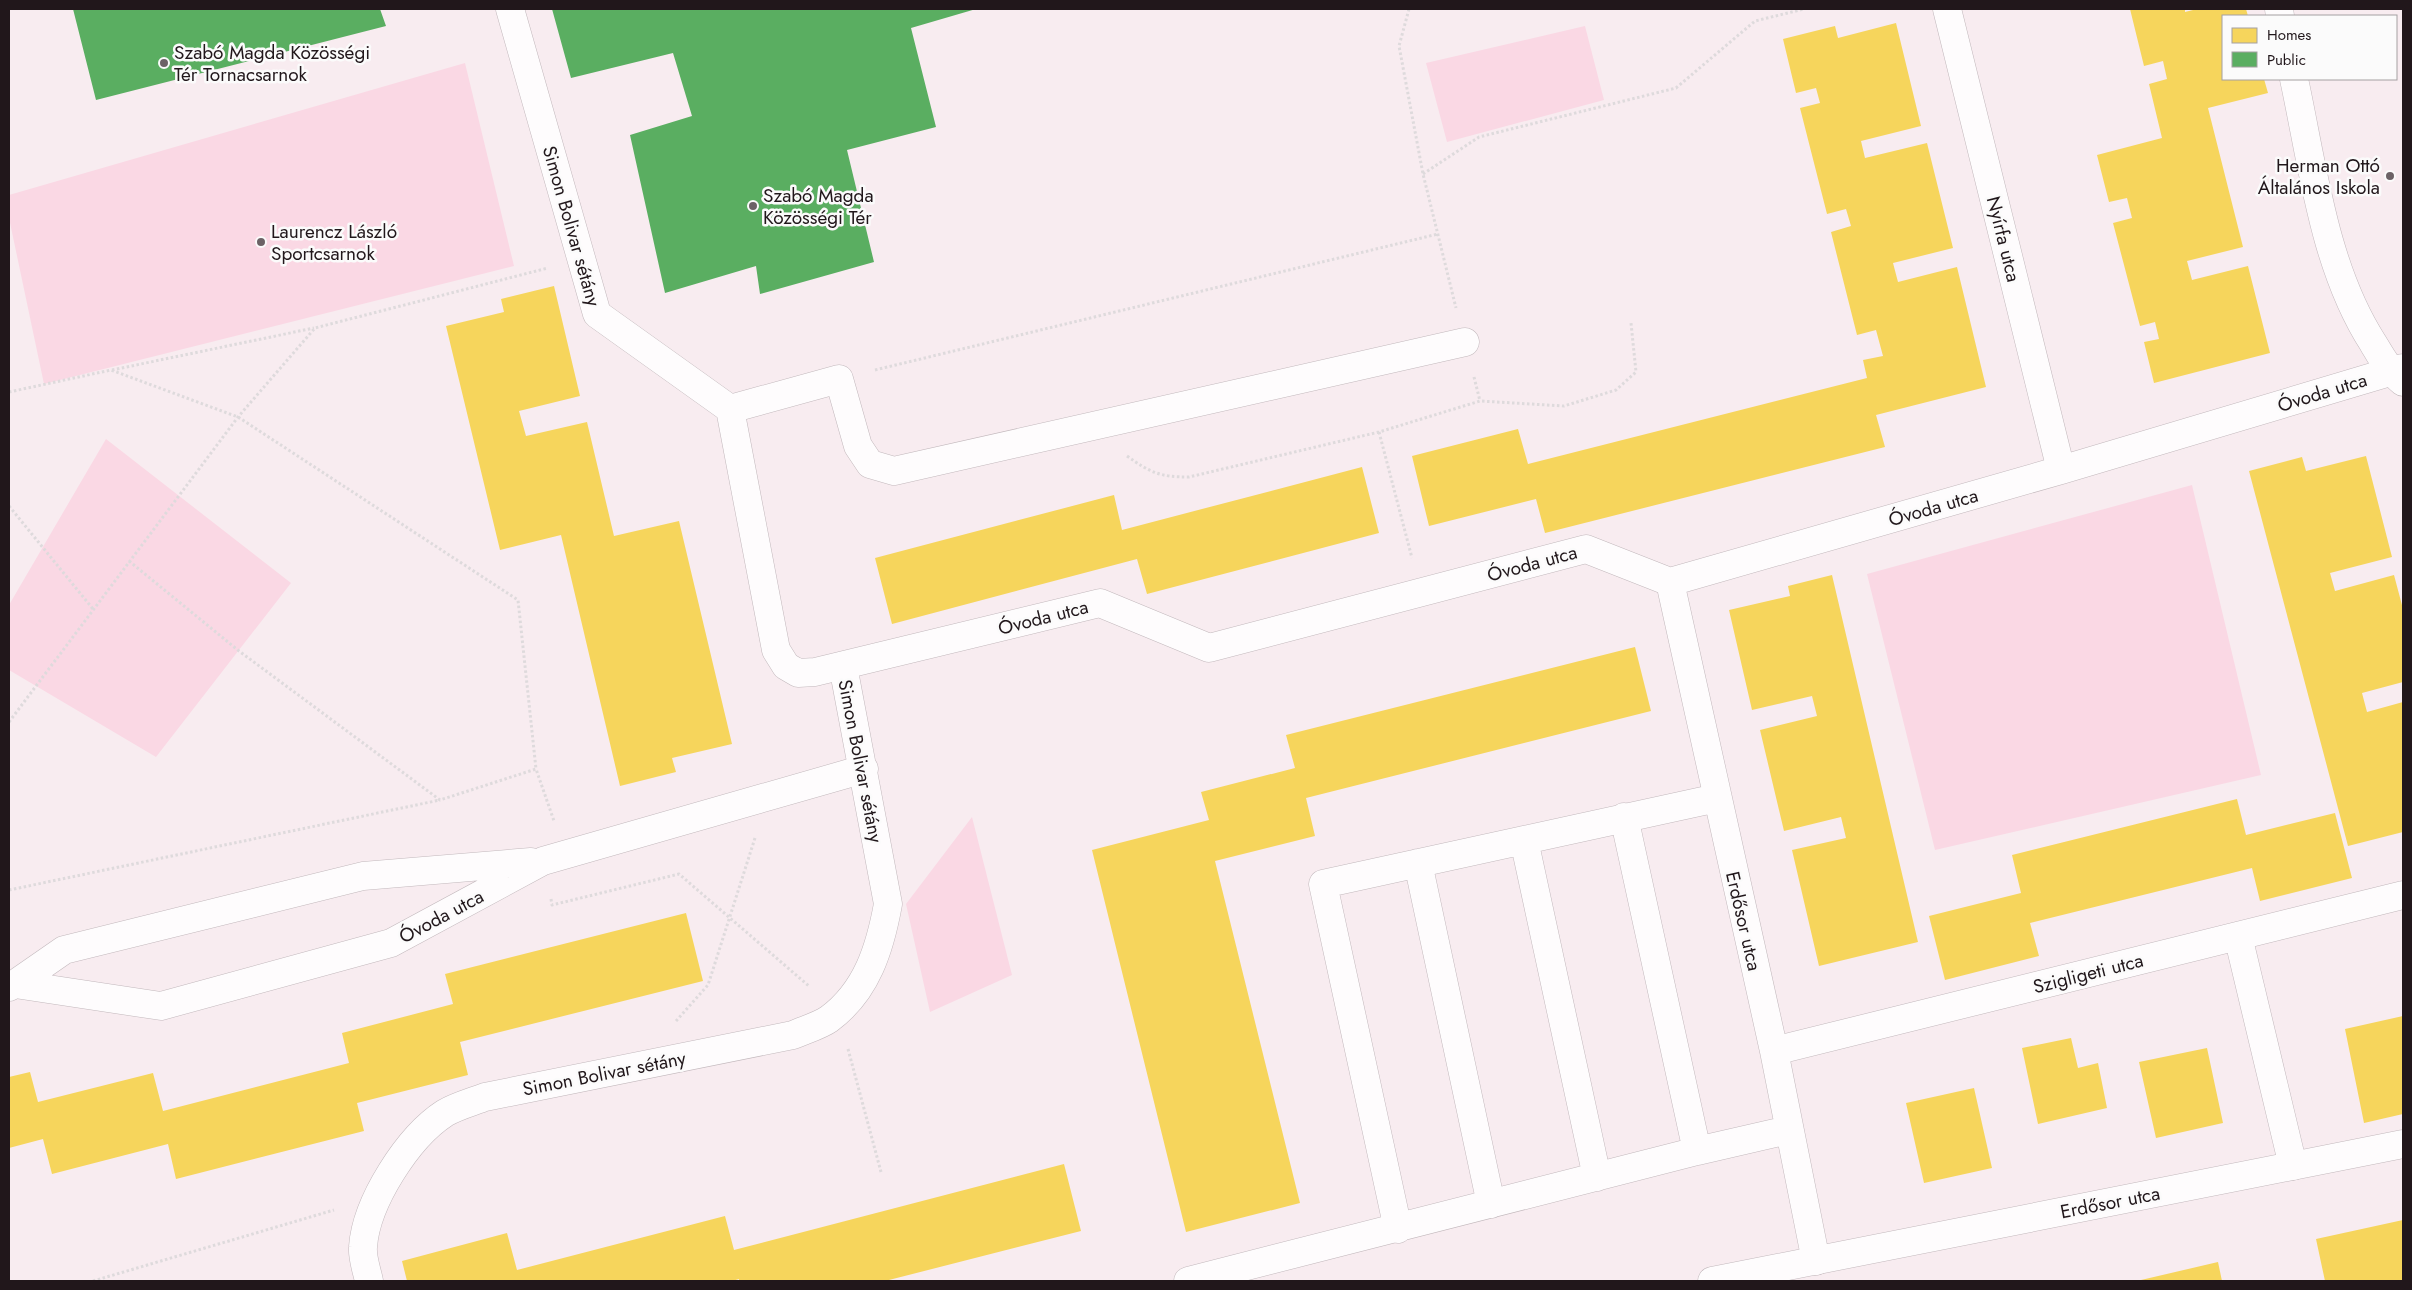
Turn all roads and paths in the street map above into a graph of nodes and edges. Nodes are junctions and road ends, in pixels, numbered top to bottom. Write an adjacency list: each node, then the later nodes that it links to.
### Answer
1 (510, 9): 8 (street, Simon Bolivar sétány)
2 (1409, 9): 6 (path)
3 (1804, 9): 6 (path)
4 (1947, 9): 21 (street, Nyírfa utca)
5 (2294, 80): 13 (street)
6 (1423, 174): 7 (path)
7 (1438, 234): 11 (path); 14 (path)
8 (581, 259): 10 (path); 17 (street, Simon Bolivar sétány)
9 (1631, 322): 16 (path)
10 (315, 328): 12 (path); 18 (path)
11 (1465, 342): 16 (path); 19 (street)
12 (111, 370): 15 (path); 18 (path)
13 (2399, 374): 21 (street, Óvoda utca)
14 (839, 379): 17 (street); 19 (street)
15 (9, 392)
16 (1480, 401): 20 (path)
17 (730, 408): 27 (street, Simon Bolivar sétány)
18 (238, 417): 23 (path); 29 (path)
19 (1085, 428): 20 (path)
20 (1379, 432): 25 (path)
21 (2061, 470): 24 (street, Óvoda utca)
22 (9, 506): 26 (path)
23 (130, 561): 26 (path); 33 (path)
24 (1670, 582): 25 (street, Óvoda utca); 32 (street, Erdősor utca)
25 (1421, 592): 27 (street, Óvoda utca)
26 (93, 609): 28 (path)
27 (843, 666): 30 (street, Simon Bolivar sétány)
28 (9, 722)
29 (536, 769): 33 (path); 36 (path)
30 (864, 769): 31 (street, Óvoda utca); 43 (street, Simon Bolivar sétány)
31 (768, 797): 36 (street, Óvoda utca); 40 (path)
32 (1716, 798): 34 (street); 45 (street, Erdősor utca)
33 (440, 800): 38 (path)
34 (1624, 817): 35 (street); 48 (street)
35 (1524, 840): 37 (street); 51 (street)
36 (554, 858): 40 (path); 42 (street); 42 (street, Óvoda utca)
37 (1418, 863): 53 (street); 54 (street)
38 (9, 890)
39 (2403, 895): 41 (street, Szigligeti utca)
40 (729, 917): 43 (path); 44 (path)
41 (2238, 936): 45 (street, Szigligeti utca); 49 (street)
42 (12, 986)
43 (838, 1011): 50 (path); 52 (street, Simon Bolivar sétány)
44 (675, 1022)
45 (1774, 1051): 46 (street, Erdősor utca)
46 (1788, 1130): 48 (street); 55 (street, Erdősor utca)
47 (2403, 1144): 49 (street, Erdősor utca)
48 (1697, 1151): 51 (street)
49 (2293, 1166): 55 (street, Erdősor utca)
50 (881, 1172)
51 (1597, 1177): 53 (street)
52 (379, 1197): 56 (path); 57 (street, Simon Bolivar sétány)
53 (1491, 1204): 54 (street)
54 (1398, 1229): 58 (street)
55 (1816, 1261): 59 (street, Erdősor utca)
56 (93, 1281)
57 (369, 1281)
58 (1188, 1281)
59 (1712, 1281)

